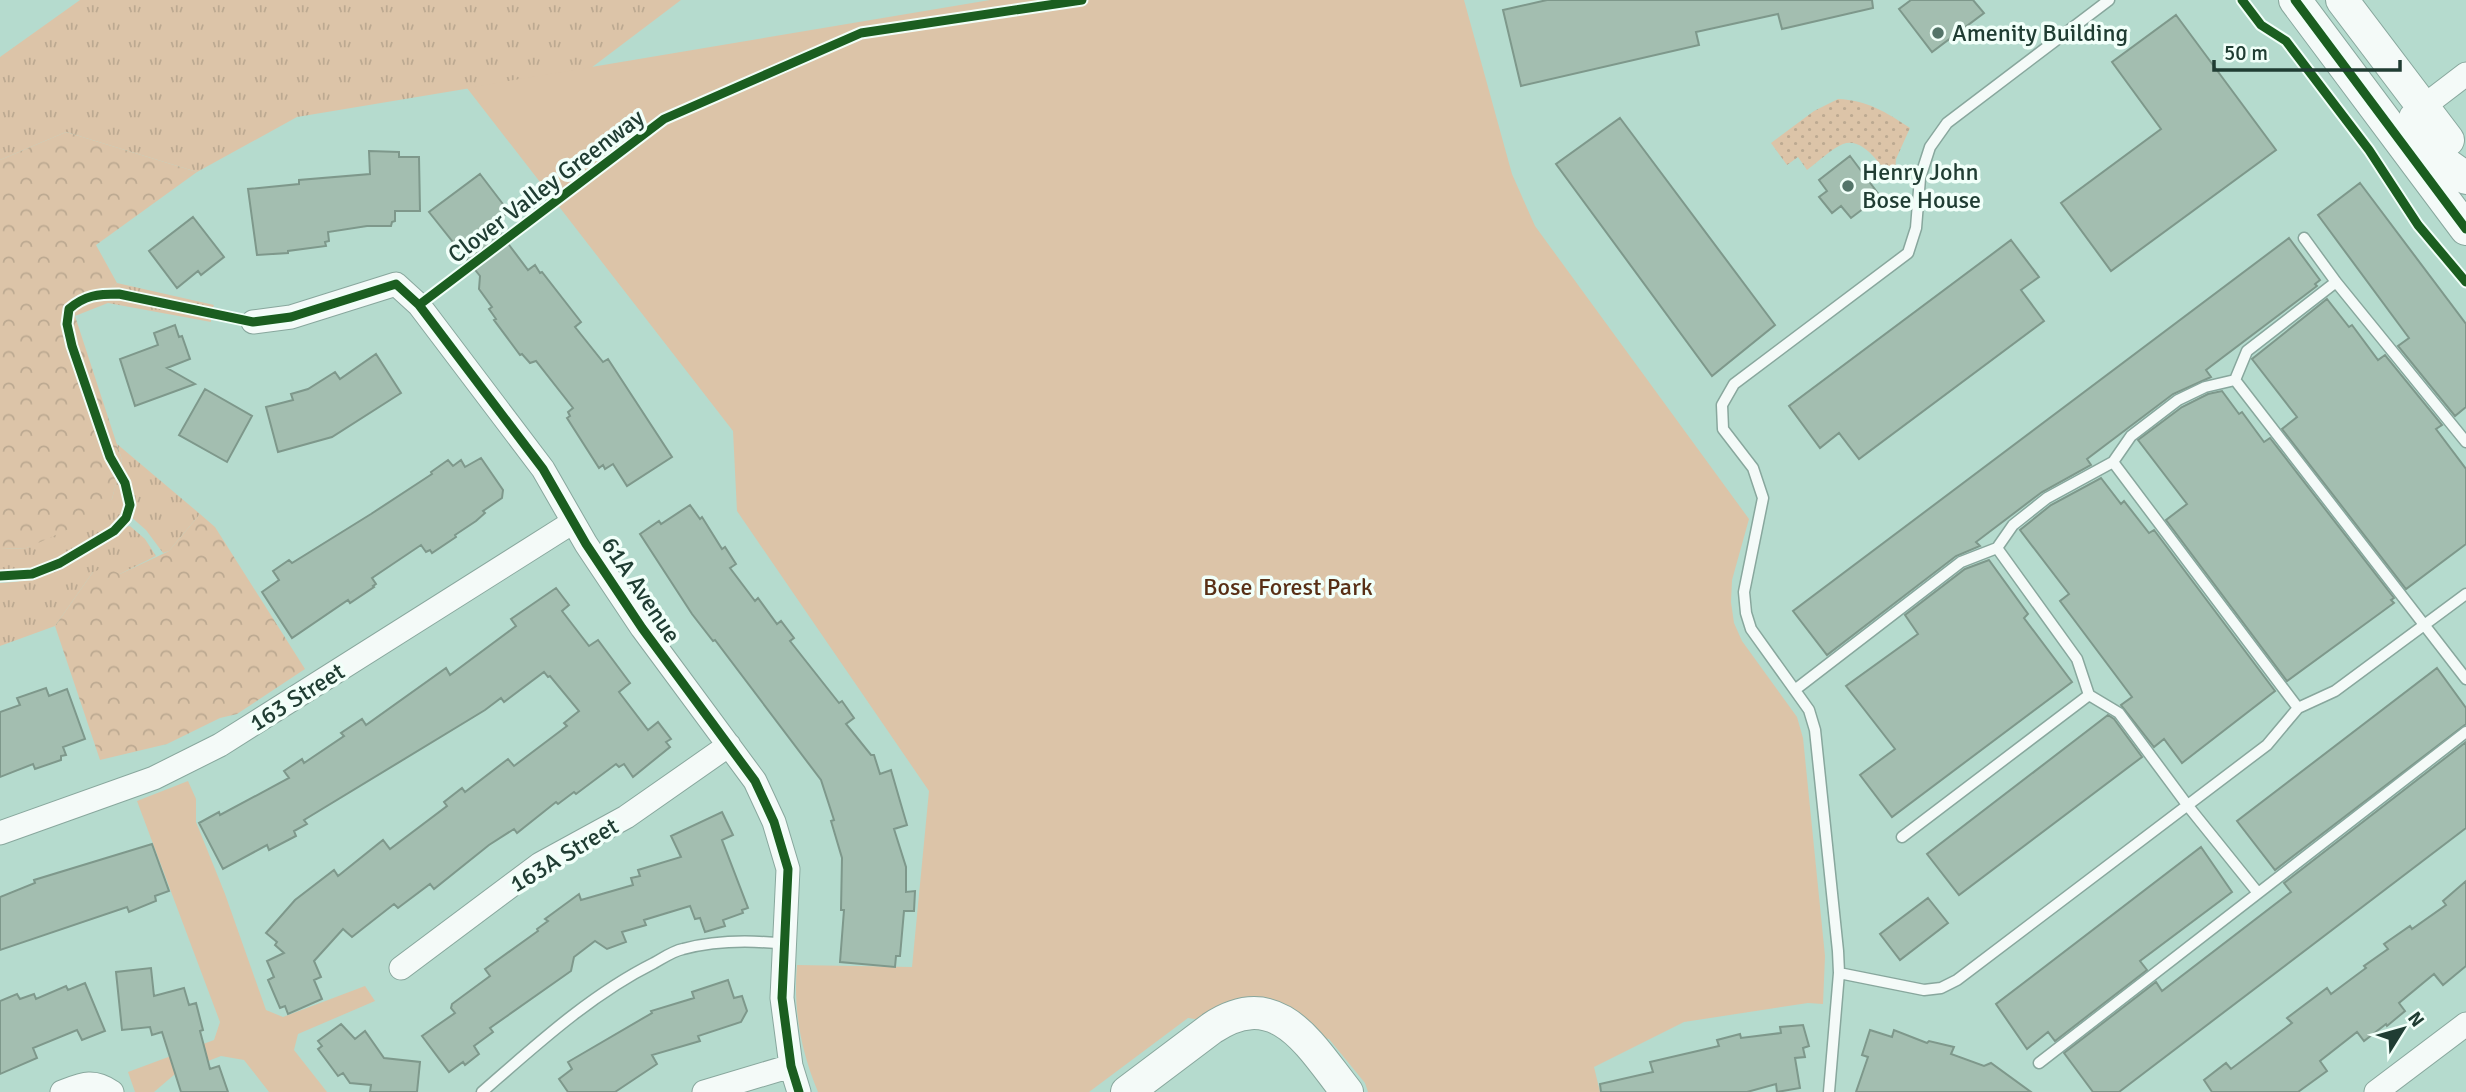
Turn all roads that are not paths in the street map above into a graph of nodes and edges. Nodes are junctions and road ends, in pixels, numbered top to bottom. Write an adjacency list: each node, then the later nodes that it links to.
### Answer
1 (2109, 0): 21 (lane)
2 (2295, 0): 9 (main road)
3 (2320, 0): 6 (main road)
4 (2342, 0): 6 (main road)
5 (2466, 74): 6 (street)
6 (2416, 112): 7 (main road); 8 (main road)
7 (2466, 164)
8 (2466, 178)
9 (2466, 229)
10 (2304, 238): 11 (lane)
11 (2336, 282): 13 (lane); 14 (lane)
12 (253, 322): 16 (street, 61A Avenue)
13 (2235, 380): 15 (lane); 19 (lane)
14 (2466, 442)
15 (2113, 462): 17 (lane); 23 (lane)
16 (573, 522): 25 (street, 61A Avenue); 27 (street, 163 Street)
17 (1997, 548): 21 (lane); 22 (lane)
18 (2466, 594): 19 (lane)
19 (2424, 626): 20 (lane); 23 (lane)
20 (2466, 679)
21 (1796, 689): 32 (lane)
22 (2089, 695): 26 (lane); 28 (lane)
23 (2298, 708): 26 (lane)
24 (2466, 732): 29 (lane)
25 (729, 745): 30 (street, 61A Avenue); 31 (street, 163A Street)
26 (2188, 806): 29 (lane); 32 (lane)
27 (0, 833)
28 (1902, 838)
29 (2258, 893): 34 (lane)
30 (785, 944): 35 (street, 61A Avenue); 38 (lane)
31 (401, 968)
32 (1839, 973): 43 (lane)
33 (2466, 1024): 44 (street)
34 (2039, 1063)
35 (791, 1066): 39 (street); 40 (street, 61A Avenue)
36 (62, 1092): 37 (street)
37 (113, 1092)
38 (482, 1092)
39 (704, 1092)
40 (799, 1092)
41 (1127, 1092): 42 (main road)
42 (1347, 1092)
43 (1829, 1092)
44 (2376, 1092)

